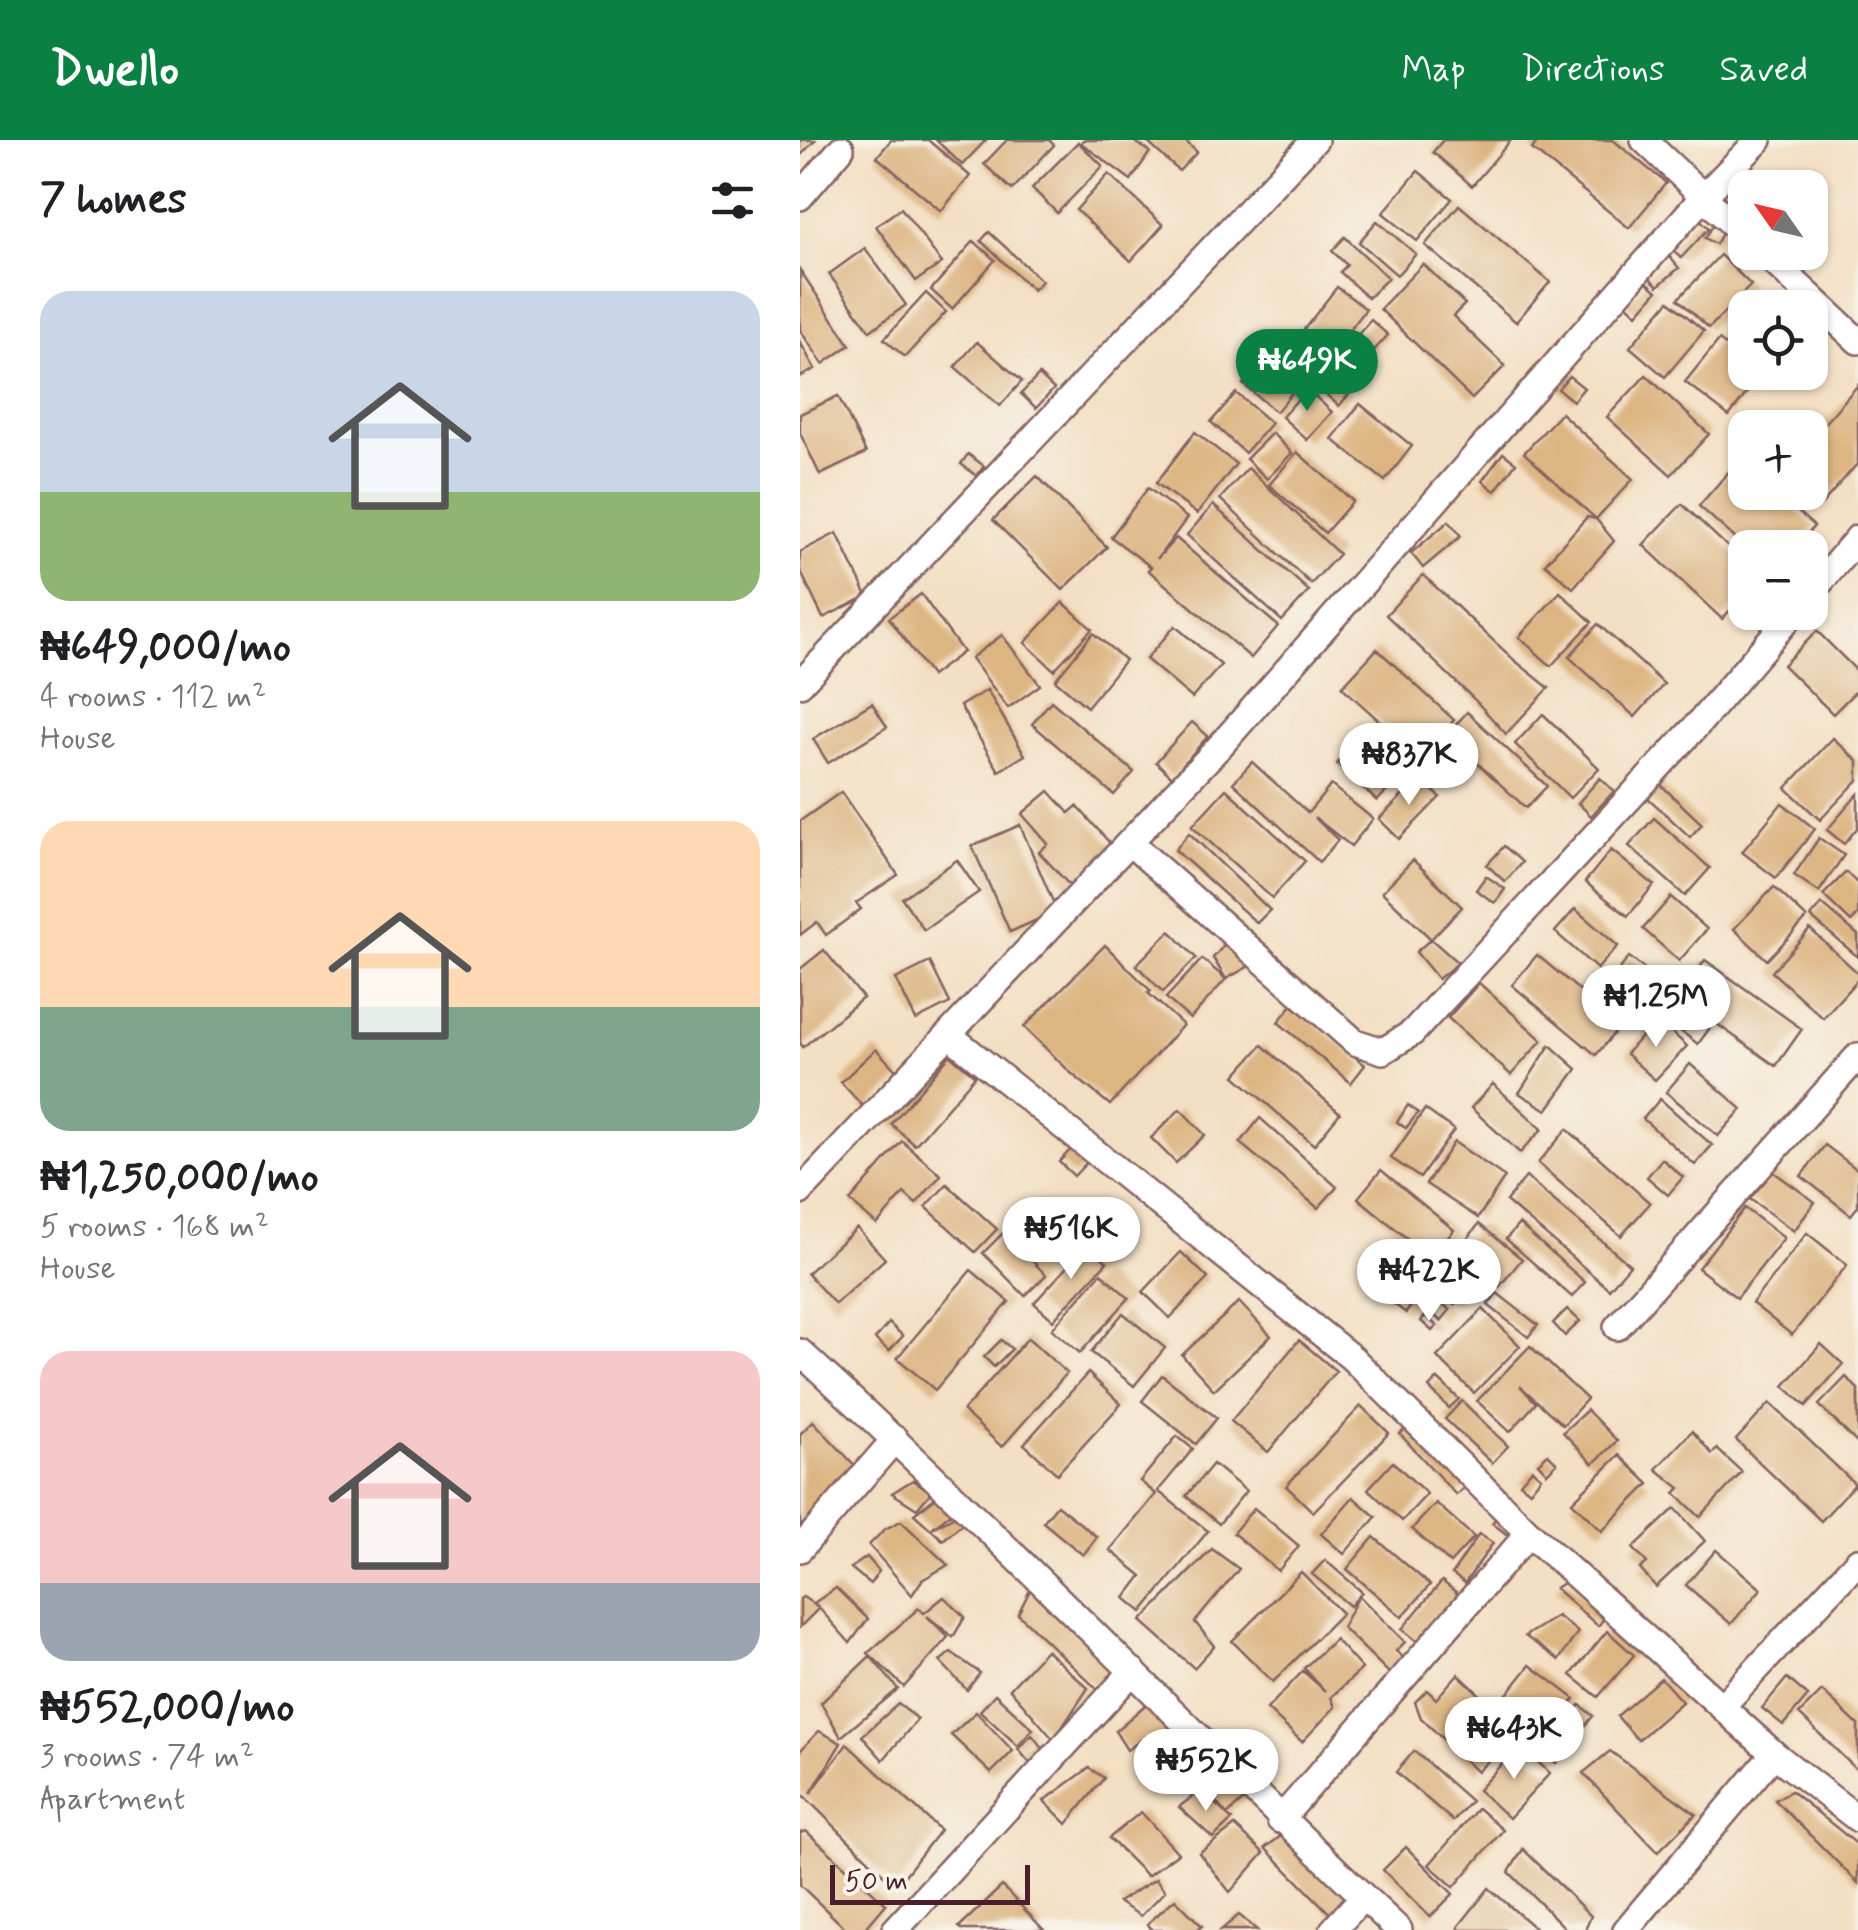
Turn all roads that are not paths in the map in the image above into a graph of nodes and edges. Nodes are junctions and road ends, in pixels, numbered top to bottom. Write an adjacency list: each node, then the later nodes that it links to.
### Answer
1 (1315, 140): 13 (street)
2 (1644, 140): 6 (street)
3 (1759, 140): 6 (street)
4 (840, 149): 5 (street)
5 (800, 197)
6 (1703, 197): 7 (street); 14 (street)
7 (1728, 220)
8 (1782, 270): 9 (street)
9 (1858, 341)
10 (1858, 538): 11 (street)
11 (1828, 573)
12 (1779, 630): 14 (street)
13 (800, 684)
14 (1130, 842): 15 (street)
15 (949, 1035): 17 (street); 21 (street)
16 (1858, 1056): 18 (street)
17 (800, 1192)
18 (1617, 1327)
19 (800, 1352): 20 (street)
20 (896, 1439): 22 (street); 24 (street)
21 (1529, 1533): 25 (street); 28 (street)
22 (800, 1549)
23 (1858, 1560): 25 (street)
24 (1133, 1672): 28 (street); 30 (street)
25 (1722, 1706): 26 (street)
26 (1774, 1754): 27 (street); 33 (street)
27 (1858, 1819)
28 (1280, 1820): 29 (street)
29 (1364, 1897): 31 (street); 32 (street)
30 (895, 1930)
31 (1333, 1930)
32 (1399, 1930)
33 (1626, 1930)

